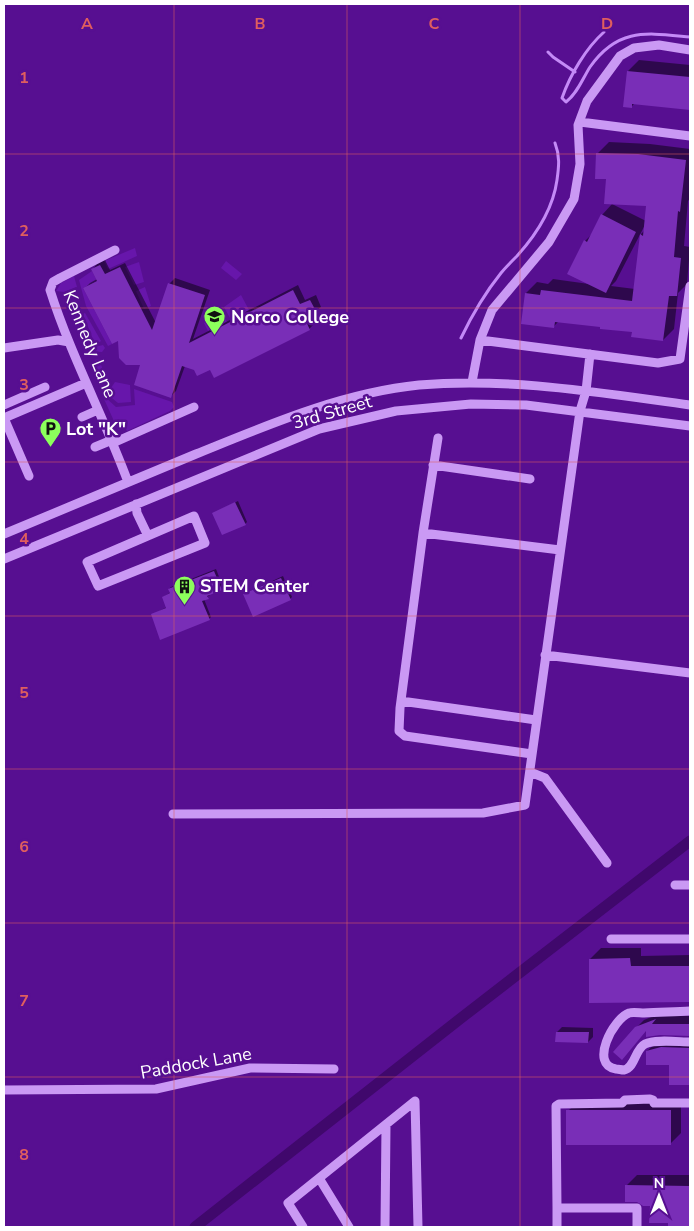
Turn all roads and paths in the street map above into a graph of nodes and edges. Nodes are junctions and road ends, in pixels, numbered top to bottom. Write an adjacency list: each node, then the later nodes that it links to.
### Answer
1 (690, 50): 2 (street)
2 (580, 122): 3 (street); 6 (street)
3 (690, 136)
4 (115, 250): 7 (street, Kennedy Lane)
5 (690, 286): 9 (street)
6 (480, 340): 9 (street); 10 (street)
7 (69, 342): 8 (street); 11 (street, Kennedy Lane)
8 (4, 348)
9 (590, 354): 13 (street)
10 (472, 382): 13 (street, 3rd Street); 28 (street, 3rd Street)
11 (86, 383): 17 (street, Kennedy Lane); 20 (street)
12 (45, 387): 14 (street)
13 (586, 391): 15 (street, 3rd Street); 18 (street)
14 (4, 405)
15 (690, 405)
16 (194, 407): 23 (street)
17 (98, 410): 19 (street); 23 (street, Kennedy Lane)
18 (580, 411): 21 (street, 3rd Street); 29 (street, 3rd Street); 33 (street)
19 (82, 417)
20 (4, 418): 26 (street)
21 (690, 426)
22 (438, 438): 25 (street)
23 (113, 442): 24 (street); 28 (street, Kennedy Lane)
24 (95, 447)
25 (434, 465): 27 (street); 30 (street)
26 (29, 476)
27 (530, 479)
28 (128, 482): 31 (street, 3rd Street)
29 (136, 504): 32 (street); 34 (street, 3rd Street)
30 (423, 533): 33 (street); 37 (street)
31 (4, 534)
32 (148, 536): 32 (street)
33 (560, 550): 35 (street)
34 (4, 559)
35 (545, 655): 36 (street); 38 (street)
36 (690, 673)
37 (401, 702): 38 (street); 39 (street)
38 (536, 720): 39 (street)
39 (532, 754): 40 (street)
40 (530, 772): 41 (street); 42 (street)
41 (173, 814)
42 (607, 863)
43 (675, 884): 44 (street)
44 (690, 885)
45 (611, 939): 46 (street)
46 (690, 939)
47 (690, 1012): 48 (street)
48 (690, 1042)
49 (334, 1069): 50 (street, Paddock Lane)
50 (4, 1090)
51 (690, 1104): 54 (street)
52 (386, 1124): 53 (street); 57 (street); 58 (street)
53 (319, 1178): 55 (street); 56 (street)
54 (557, 1208): 59 (street); 60 (street)
55 (303, 1227)
56 (349, 1227)
57 (385, 1227)
58 (418, 1227)
59 (557, 1227)
60 (637, 1227)

